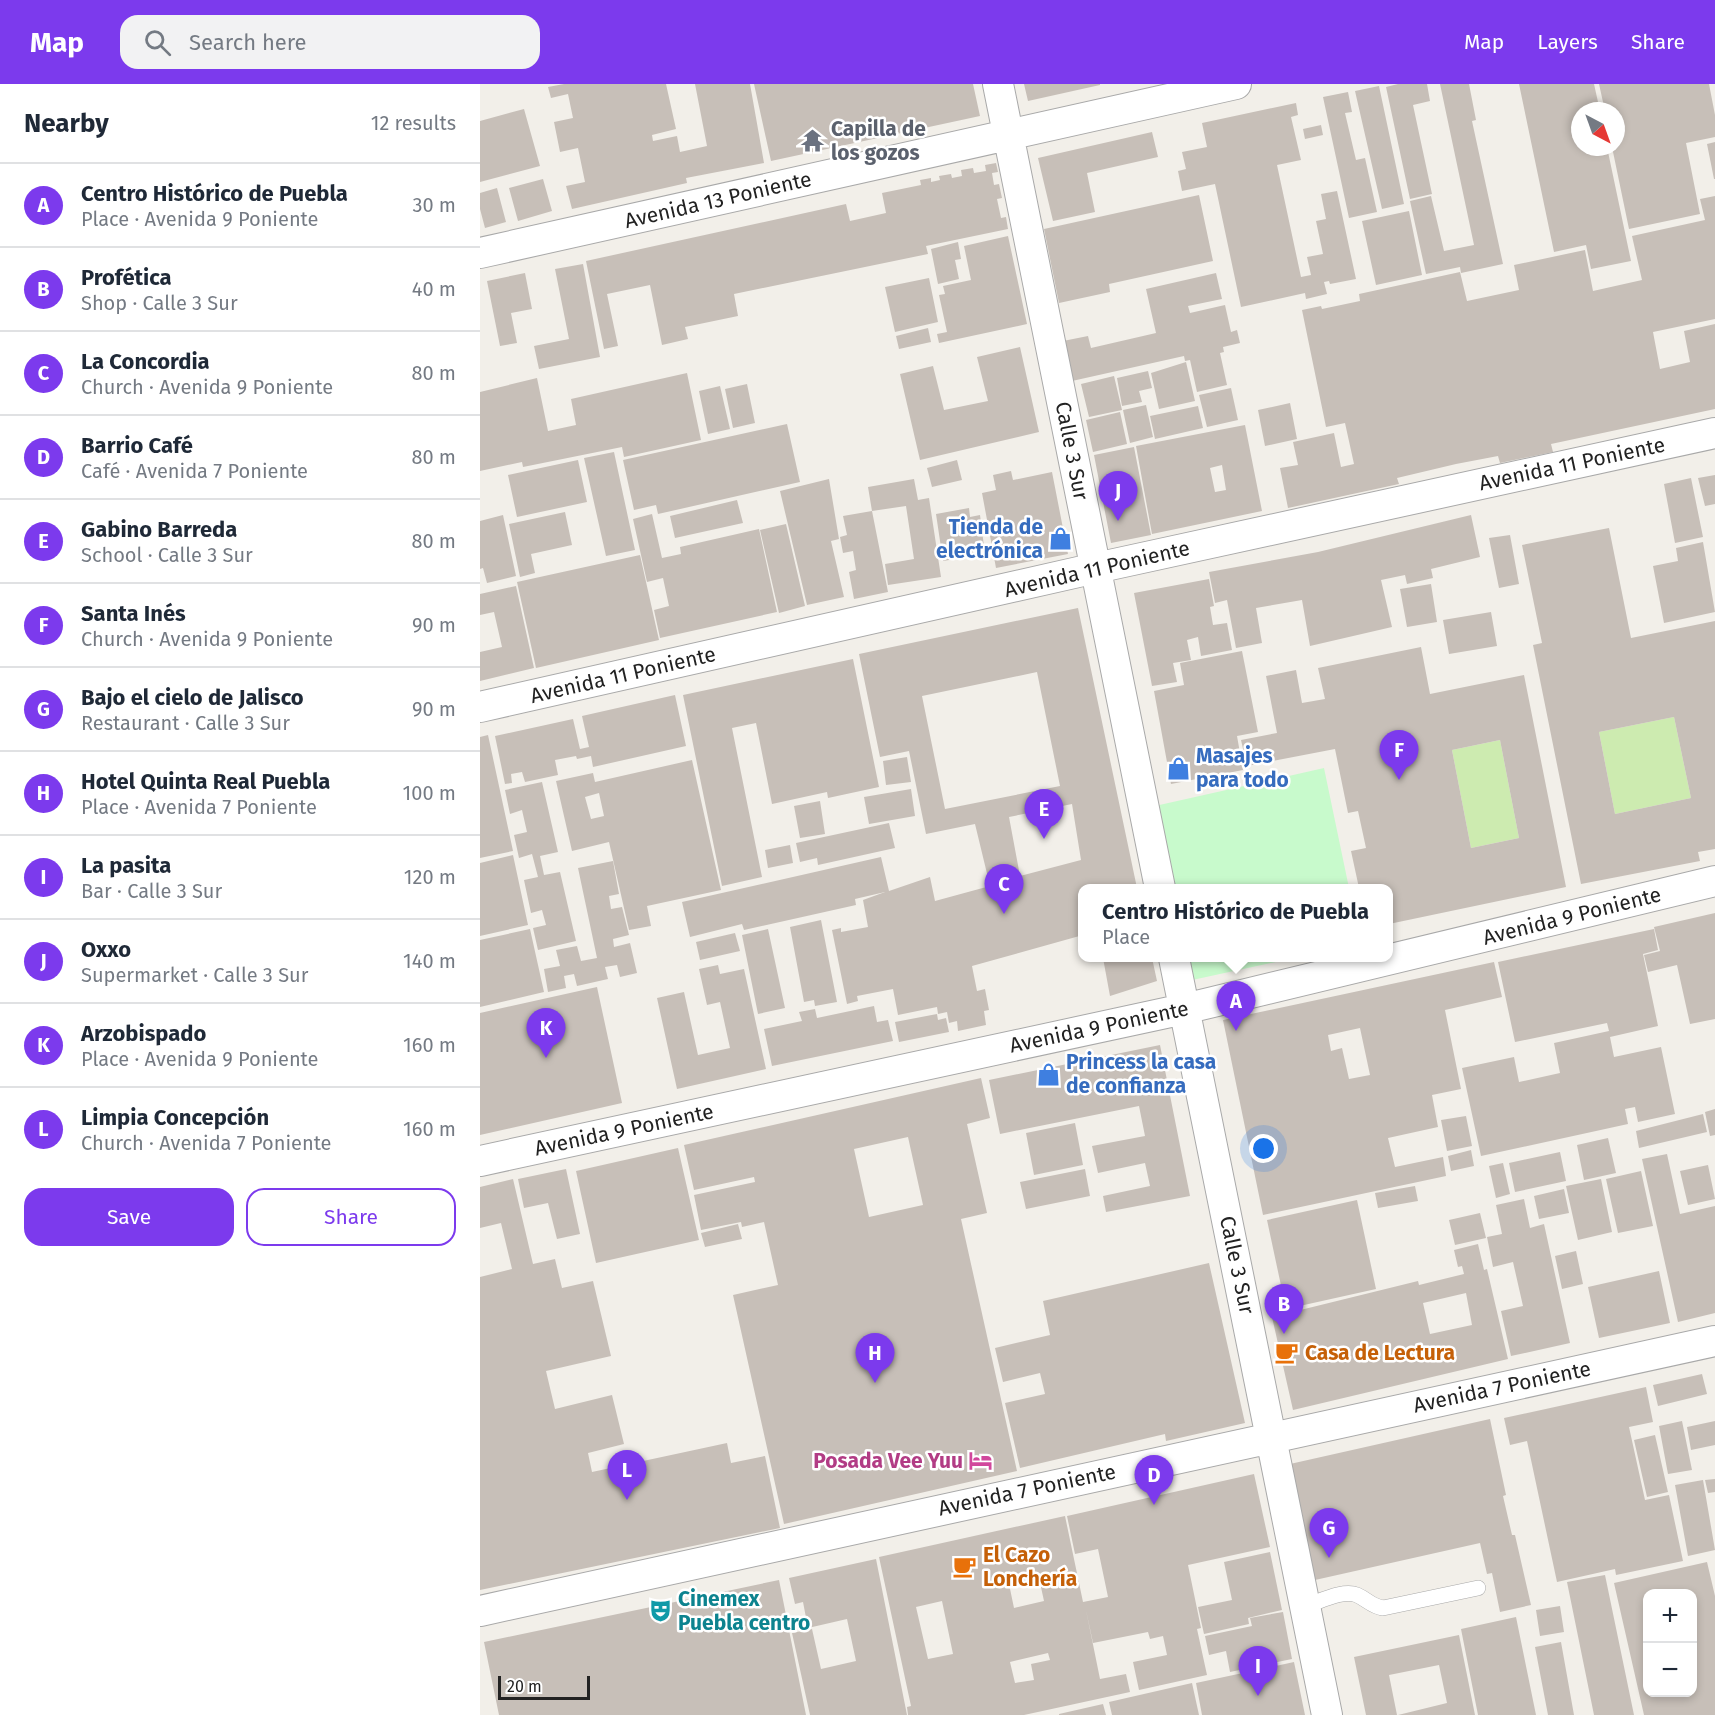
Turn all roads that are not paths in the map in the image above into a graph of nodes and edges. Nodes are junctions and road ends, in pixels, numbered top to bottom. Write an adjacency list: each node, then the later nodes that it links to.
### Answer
1 (998, 84): 3 (street, Calle 3 Sur)
2 (1236, 84): 3 (street, Avenida 13 Poniente)
3 (1008, 135): 4 (street, Avenida 13 Poniente); 6 (street, Calle 3 Sur)
4 (480, 253)
5 (1715, 433): 6 (street, Avenida 11 Poniente)
6 (1096, 568): 7 (street, Avenida 11 Poniente); 9 (street, Calle 3 Sur)
7 (480, 707)
8 (1715, 882): 10 (street, Avenida 9 Poniente)
9 (1159, 884)
10 (1393, 959)
11 (1175, 962): 13 (street, Calle 3 Sur)
12 (1381, 962): 13 (street, Avenida 9 Poniente)
13 (1184, 1009): 14 (street, Avenida 9 Poniente); 16 (street, Calle 3 Sur)
14 (480, 1161)
15 (1715, 1341): 16 (street, Avenida 7 Poniente)
16 (1272, 1436): 18 (street, Calle 3 Sur); 19 (street, Avenida 7 Poniente)
17 (1478, 1588): 18 (lane)
18 (1305, 1606): 20 (street, Calle 3 Sur)
19 (480, 1611)
20 (1327, 1715)

